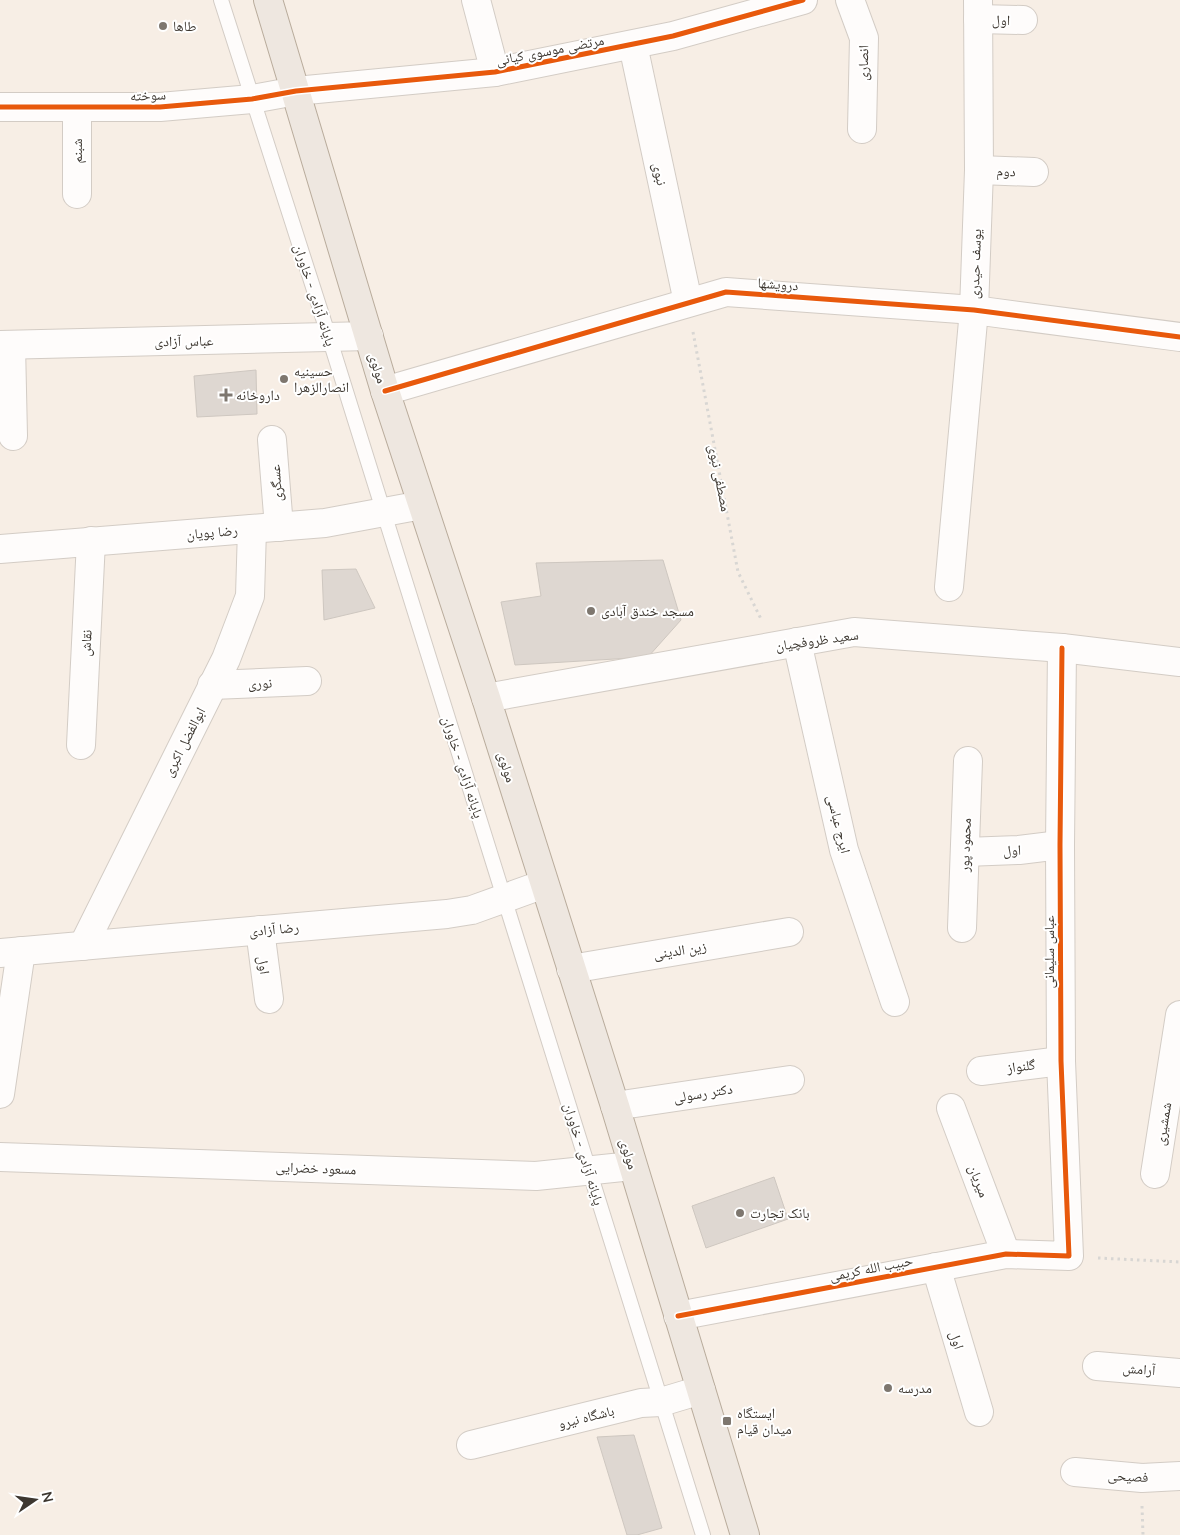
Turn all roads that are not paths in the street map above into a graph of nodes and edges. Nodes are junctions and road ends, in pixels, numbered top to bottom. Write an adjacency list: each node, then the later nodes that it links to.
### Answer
1 (221, 0): 11 (lane, پایانه آزادی - خاوران)
2 (268, 0): 10 (main road, مولوی)
3 (476, 0): 9 (street)
4 (803, 0): 8 (street, مرتضی موسوی کیانی)
5 (850, 0): 14 (street, انصاری)
6 (978, 10): 7 (street, اول); 15 (street, یوسف حیدری)
7 (1023, 20)
8 (633, 45): 9 (street, مرتضی موسوی کیانی); 18 (street, نبوی)
9 (495, 72): 10 (street, مرتضی موسوی کیانی)
10 (296, 91): 11 (street, سوخته); 20 (main road, مولوی)
11 (252, 99): 12 (street, سوخته); 21 (lane, پایانه آزادی - خاوران)
12 (77, 107): 13 (street, سوخته); 17 (street, شبنم)
13 (0, 108)
14 (862, 129)
15 (979, 170): 16 (street, دوم); 19 (street, یوسف حیدری)
16 (1034, 172)
17 (76, 194)
18 (688, 302): 19 (street, درویشها); 24 (street, درویشها)
19 (974, 310): 22 (street, درویشها); 32 (street, یوسف حیدری)
20 (369, 336): 21 (street, عباس آزادی); 24 (main road, مولوی)
21 (329, 337): 23 (street, عباس آزادی); 28 (lane, پایانه آزادی - خاوران)
22 (1180, 337)
23 (6, 345): 25 (street)
24 (386, 391): 27 (main road, مولوی)
25 (13, 436)
26 (272, 440): 29 (street, عسگری)
27 (422, 505): 28 (street, رضا پویان); 38 (main road, مولوی)
28 (382, 512): 29 (street, رضا پویان); 44 (lane, پایانه آزادی - خاوران)
29 (266, 528): 30 (street, رضا پویان); 37 (street, ابوالفضل اکبری)
30 (91, 542): 31 (street, رضا پویان); 39 (street, نقاش)
31 (0, 549)
32 (949, 587)
33 (785, 644): 34 (street, سعید ظروفچیان); 38 (street, سعید ظروفچیان); 52 (street, ایرج عباسی)
34 (1062, 648): 35 (street, سعید ظروفچیان); 41 (street, عباس سلیمانی)
35 (1180, 662)
36 (307, 681): 37 (street, نوری)
37 (212, 685): 48 (street, ابوالفضل اکبری)
38 (486, 698): 43 (main road, مولوی)
39 (81, 745)
40 (968, 761): 42 (street, محمود پور)
41 (1060, 845): 42 (street, اول); 54 (street, عباس سلیمانی)
42 (965, 852): 45 (street, محمود پور)
43 (544, 884): 44 (street, رضا آزادی); 50 (main road, مولوی)
44 (504, 898): 46 (street, رضا آزادی); 62 (lane, پایانه آزادی - خاوران)
45 (962, 928)
46 (260, 930): 48 (street, رضا آزادی); 51 (street, اول)
47 (789, 932): 50 (street, زین الدینی)
48 (83, 946): 49 (street, رضا آزادی)
49 (10, 952): 57 (street)
50 (571, 969): 58 (main road, مولوی)
51 (269, 999)
52 (895, 1002)
53 (1180, 1015): 63 (street, شمشیری)
54 (1061, 1061): 55 (street, گلنواز); 65 (street, عباس سلیمانی)
55 (980, 1071)
56 (790, 1080): 58 (street, دکتر رسولی)
57 (0, 1094)
58 (615, 1106): 61 (main road, مولوی)
59 (951, 1108): 64 (street, میریان)
60 (0, 1157): 62 (street, مسعود خضرایی)
61 (632, 1166): 62 (street, مسعود خضرایی); 67 (main road, مولوی)
62 (589, 1171): 71 (lane, پایانه آزادی - خاوران)
63 (1155, 1174)
64 (1006, 1254): 65 (street, حبیب الله کریمی); 66 (street, حبیب الله کریمی)
65 (1069, 1256)
66 (936, 1267): 67 (street, حبیب الله کریمی); 72 (street, اول)
67 (678, 1316): 70 (main road, مولوی)
68 (1097, 1366): 69 (street, آرامش)
69 (1180, 1373)
70 (701, 1390): 71 (street, باشگاه نیرو); 77 (main road, مولوی)
71 (661, 1402): 73 (street, باشگاه نیرو); 76 (lane, پایانه آزادی - خاوران)
72 (979, 1412)
73 (470, 1445)
74 (1075, 1472): 75 (street, فصیحی)
75 (1180, 1476)
76 (703, 1535)
77 (745, 1535)

